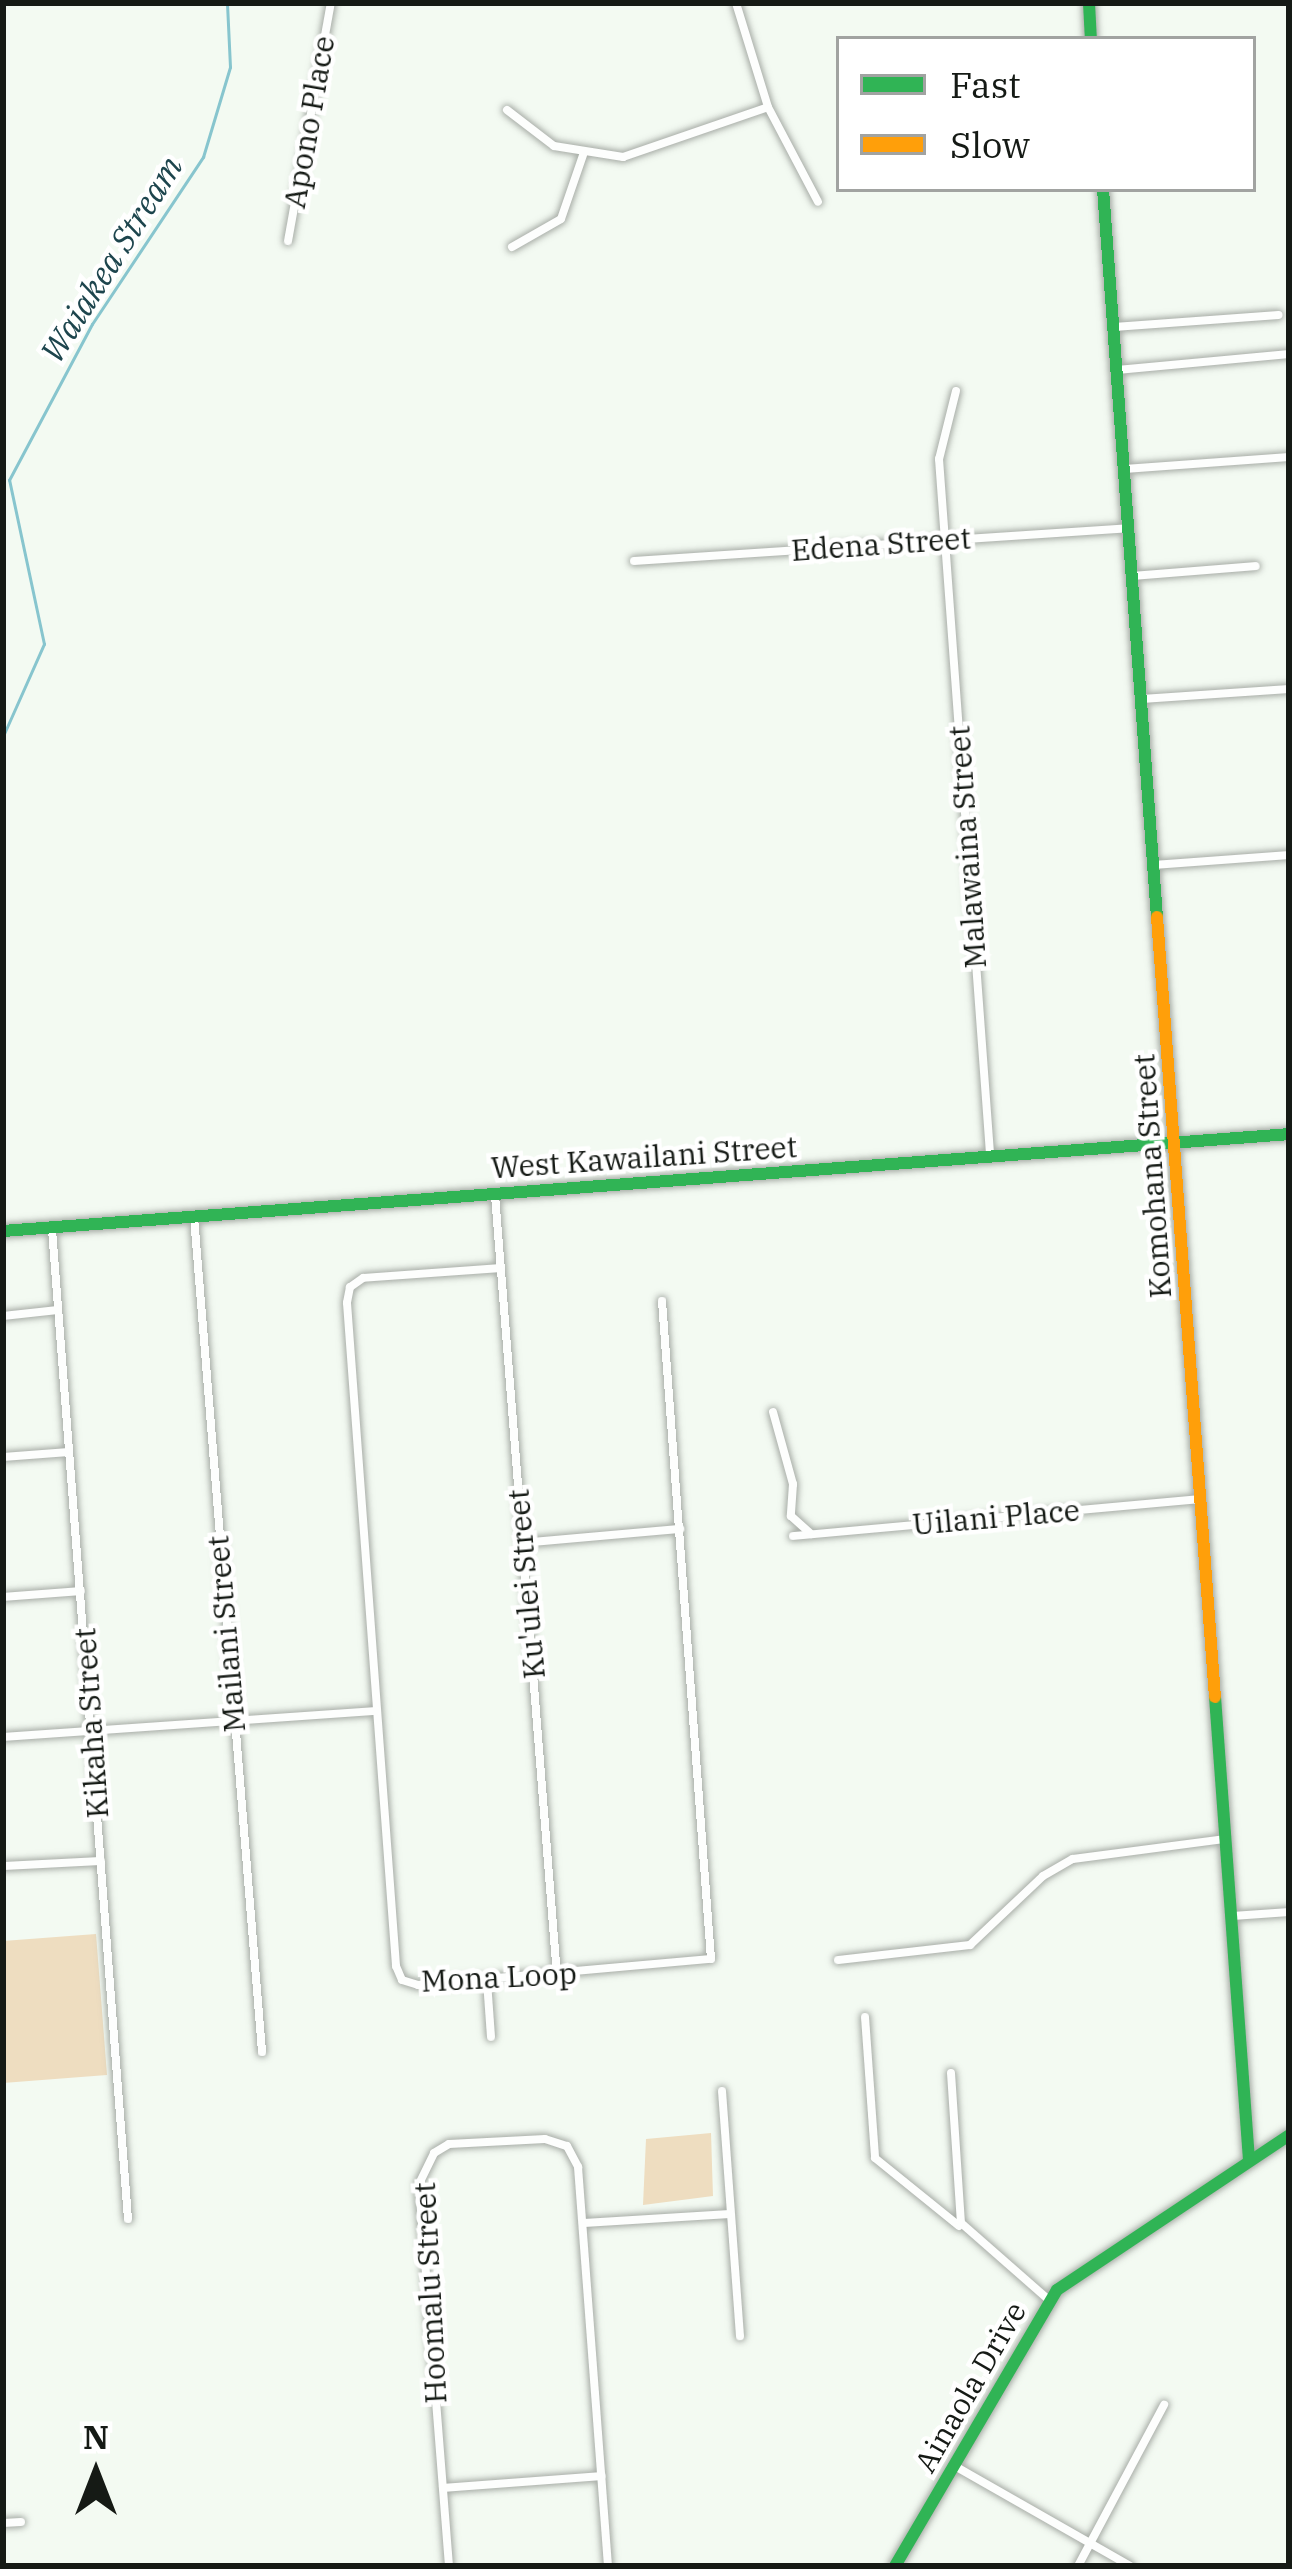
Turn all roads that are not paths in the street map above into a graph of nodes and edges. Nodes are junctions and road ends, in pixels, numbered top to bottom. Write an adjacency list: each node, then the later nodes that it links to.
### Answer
1 (331, 3): 10 (street, Apono Place)
2 (736, 3): 5 (street)
3 (1088, 3): 4 (street)
4 (1091, 36)
5 (769, 107): 7 (street); 9 (street)
6 (506, 110): 7 (street)
7 (584, 154): 11 (street)
8 (1103, 192): 13 (street, Komohana Street)
9 (818, 202)
10 (287, 241)
11 (512, 248)
12 (1279, 315): 13 (street)
13 (1114, 328): 15 (street, Komohana Street)
14 (1289, 354): 15 (street)
15 (1117, 370): 18 (street, Komohana Street)
16 (956, 391): 20 (street, Malawaina Street)
17 (1289, 457): 18 (street)
18 (1125, 470): 19 (street, Komohana Street)
19 (1129, 528): 20 (street, Edena Street); 23 (street, Komohana Street)
20 (945, 540): 21 (street, Edena Street); 30 (street, Malawaina Street)
21 (634, 560)
22 (1256, 566): 23 (street)
23 (1133, 576): 25 (street, Komohana Street)
24 (1289, 688): 25 (street)
25 (1142, 700): 27 (street, Komohana Street)
26 (1289, 855): 27 (street)
27 (1154, 865): 29 (street, Komohana Street)
28 (1289, 1134): 29 (street, West Kawailani Street)
29 (1174, 1143): 30 (street, West Kawailani Street); 42 (street, Komohana Street)
30 (990, 1154): 31 (street, West Kawailani Street)
31 (495, 1193): 32 (street, West Kawailani Street); 35 (street, Ku'ulei Street)
32 (194, 1216): 33 (street, West Kawailani Street); 50 (street, Mailani Street)
33 (52, 1227): 34 (street, West Kawailani Street); 37 (street, Kikaha Street)
34 (3, 1231)
35 (501, 1268): 46 (street, Ku'ulei Street); 49 (street, Mona Loop)
36 (662, 1301): 43 (street, Mona Loop)
37 (58, 1310): 38 (street); 40 (street, Kikaha Street)
38 (3, 1316)
39 (772, 1412): 44 (street)
40 (70, 1453): 41 (street); 47 (street, Kikaha Street)
41 (3, 1457)
42 (1199, 1499): 44 (street, Uilani Place); 53 (street, Komohana Street)
43 (680, 1529): 46 (street); 59 (street, Mona Loop)
44 (812, 1535): 45 (street, Uilani Place)
45 (793, 1536)
46 (522, 1543): 59 (street, Ku'ulei Street)
47 (81, 1591): 48 (street); 51 (street, Kikaha Street)
48 (3, 1598)
49 (376, 1712): 50 (street); 60 (street, Mona Loop)
50 (233, 1722): 51 (street); 63 (street, Mailani Street)
51 (92, 1731): 52 (street); 54 (street, Kikaha Street)
52 (3, 1737)
53 (1226, 1839): 57 (street, Komohana Street); 58 (street)
54 (101, 1861): 55 (street); 69 (street, Kikaha Street)
55 (3, 1867)
56 (1289, 1912): 57 (street)
57 (1233, 1916): 67 (street, Komohana Street)
58 (838, 1960)
59 (557, 1975): 60 (street, Mona Loop)
60 (487, 1981): 62 (street)
61 (865, 2017): 71 (street)
62 (490, 2037)
63 (262, 2052)
64 (951, 2073): 71 (street)
65 (722, 2090): 68 (street)
66 (1289, 2135): 67 (street, Ainaola Drive)
67 (1250, 2160): 72 (street, Ainaola Drive)
68 (730, 2214): 70 (street); 73 (street)
69 (128, 2219)
70 (584, 2222): 76 (street, Hoomalu Street); 77 (street, Hoomalu Street)
71 (966, 2231): 72 (street)
72 (1049, 2300): 75 (street, Ainaola Drive)
73 (740, 2336)
74 (1164, 2405): 80 (street)
75 (951, 2464): 80 (street); 83 (street, Ainaola Drive)
76 (602, 2476): 77 (street); 82 (street, Hoomalu Street)
77 (443, 2488): 81 (street, Hoomalu Street)
78 (21, 2522): 79 (street)
79 (3, 2523)
80 (1091, 2542): 84 (street); 85 (street)
81 (449, 2566)
82 (608, 2566)
83 (895, 2566)
84 (1078, 2566)
85 (1130, 2566)

